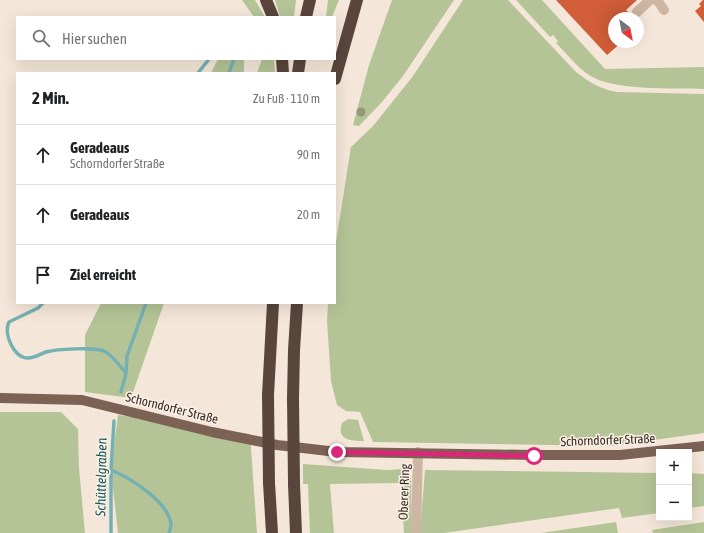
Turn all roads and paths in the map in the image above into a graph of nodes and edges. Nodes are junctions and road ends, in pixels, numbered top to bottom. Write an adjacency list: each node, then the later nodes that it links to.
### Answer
1 (266, 0): 8 (highway)
2 (310, 0): 9 (highway)
3 (357, 0): 14 (highway)
4 (650, 0): 7 (lane)
5 (657, 0): 6 (lane)
6 (664, 10)
7 (637, 12)
8 (273, 16)
9 (306, 16)
10 (282, 60): 12 (highway)
11 (300, 60): 13 (highway)
12 (283, 72)
13 (298, 72)
14 (336, 75)
15 (273, 304): 20 (highway, bridge)
16 (297, 304): 21 (highway, bridge)
17 (0, 398): 19 (main road, Schorndorfer Straße)
18 (704, 446): 19 (main road, Schorndorfer Straße)
19 (418, 452): 22 (lane, Oberer Ring)
20 (272, 533)
21 (296, 533)
22 (416, 533)

